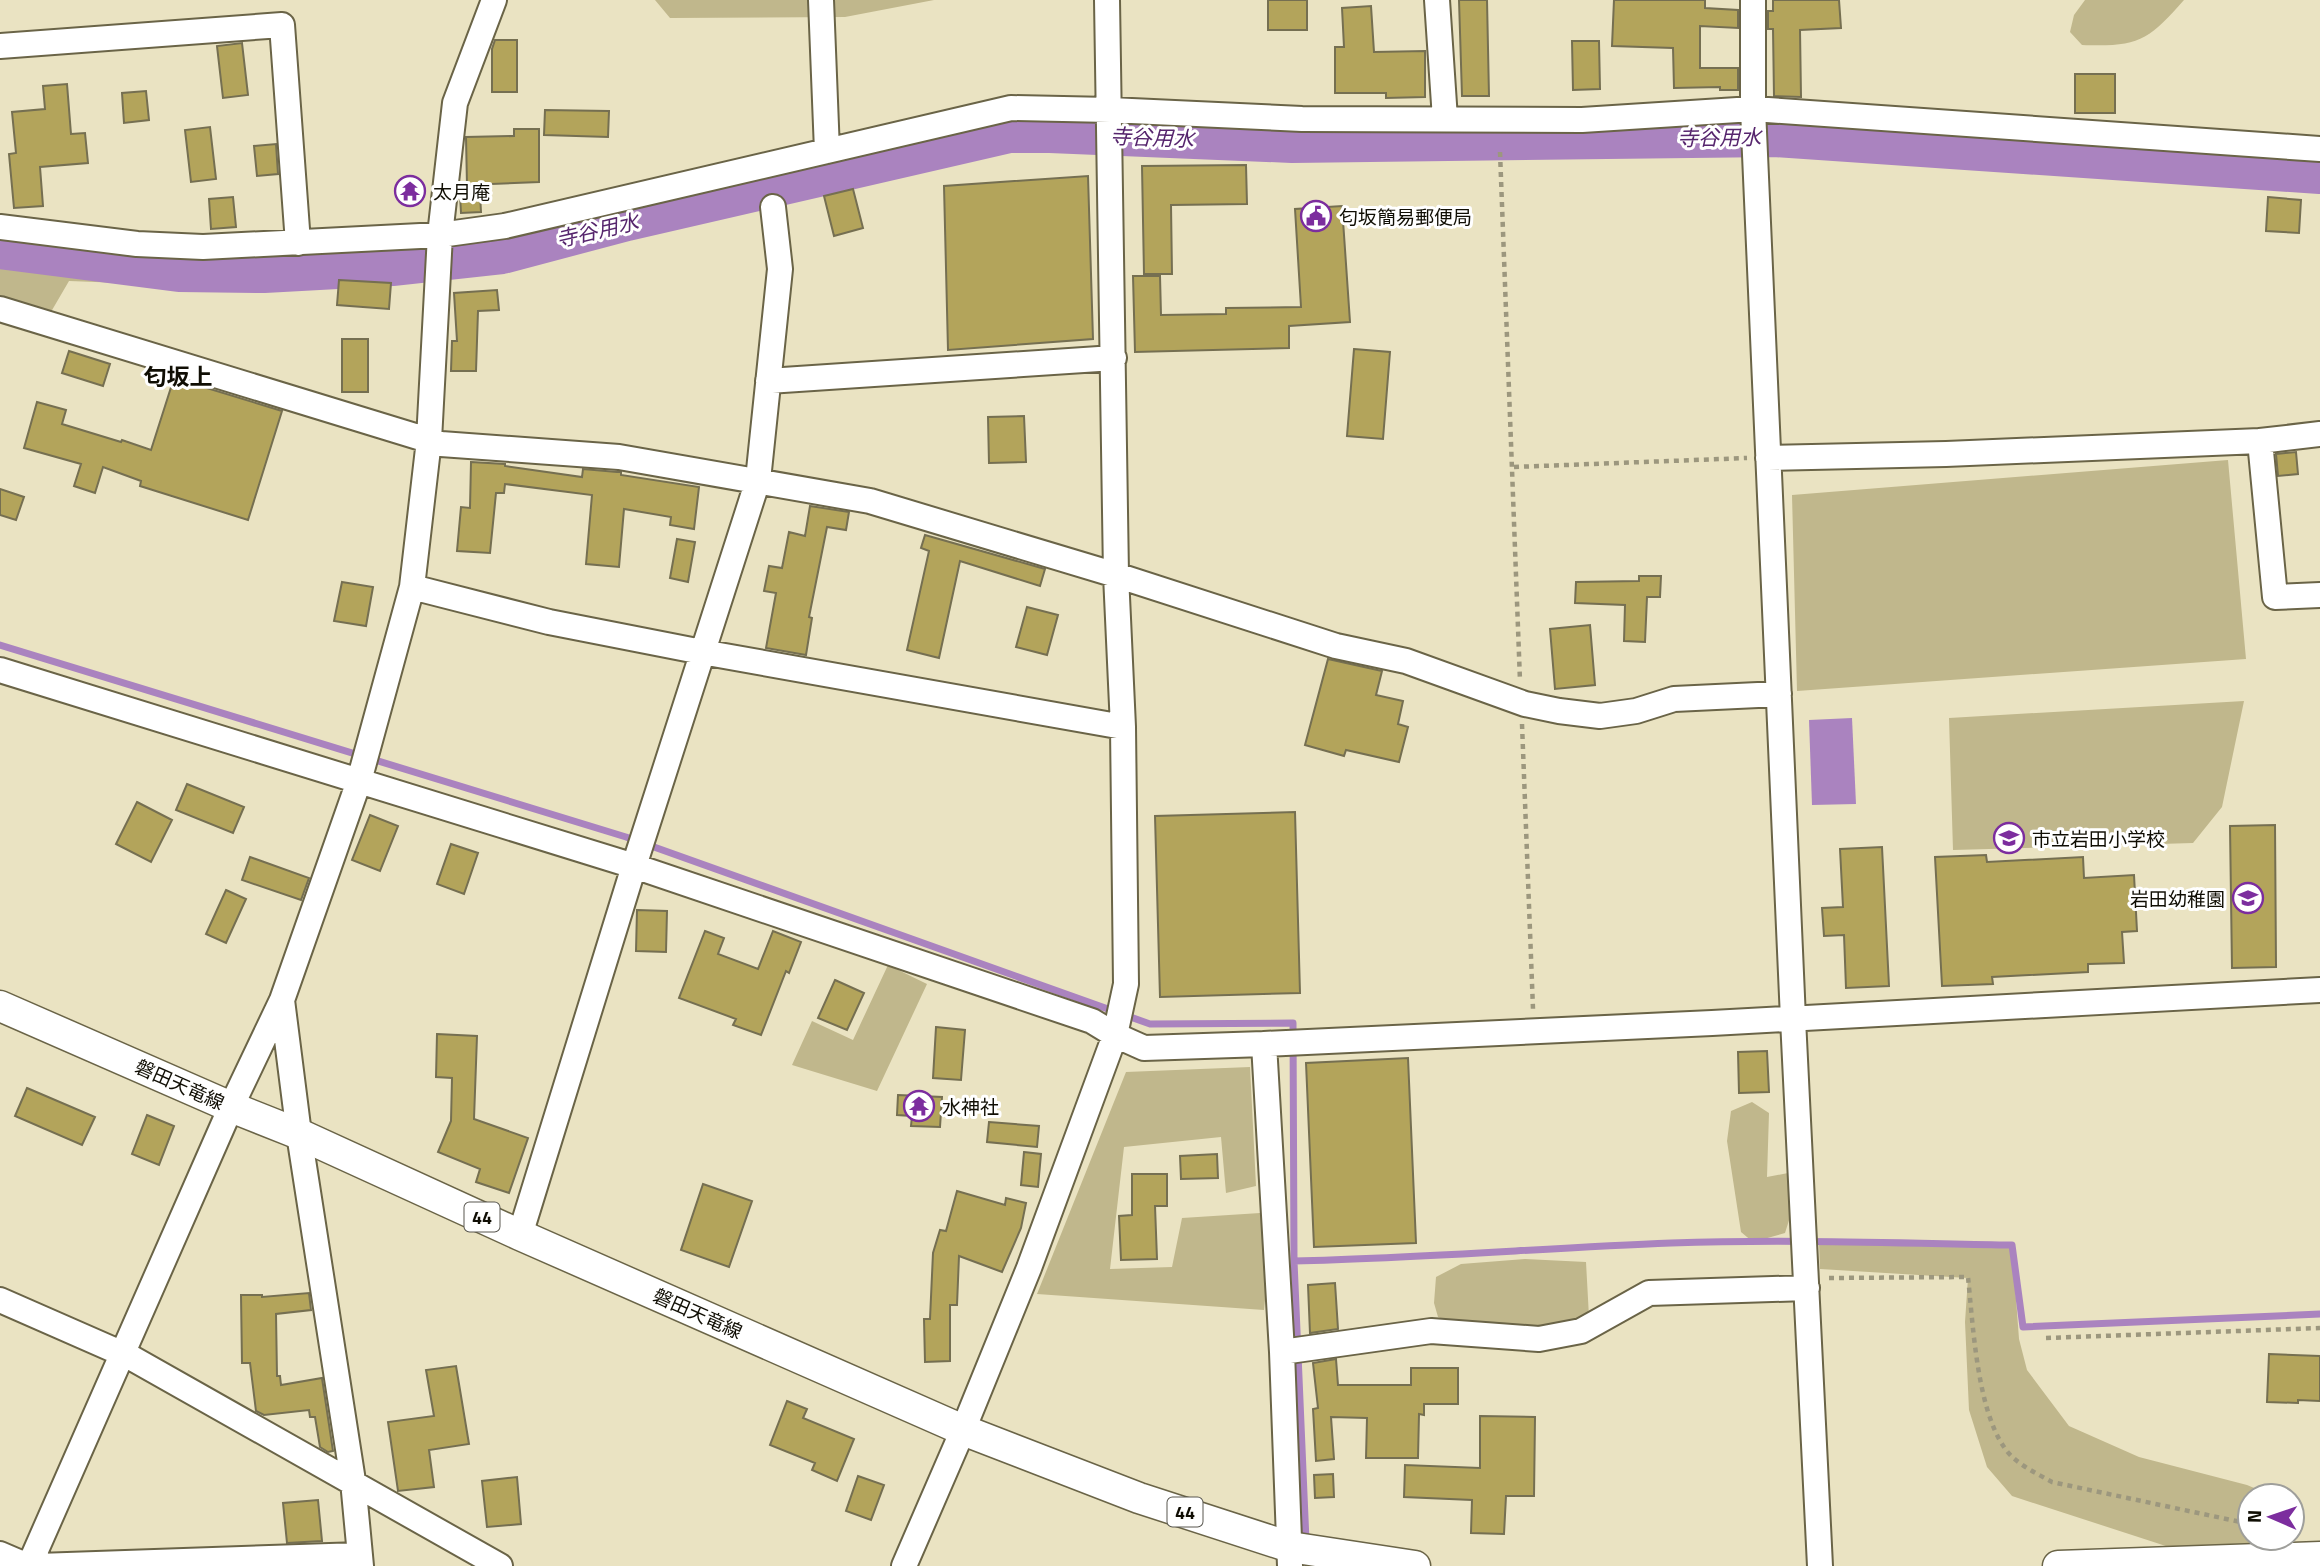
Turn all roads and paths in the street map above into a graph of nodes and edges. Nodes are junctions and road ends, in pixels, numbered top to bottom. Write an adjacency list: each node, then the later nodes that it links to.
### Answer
1 (494, 0): 15 (street)
2 (821, 0): 11 (street)
3 (1107, 0): 8 (street)
4 (1437, 0): 9 (street)
5 (1753, 0): 7 (street)
6 (0, 46): 16 (street)
7 (1753, 109): 9 (street); 10 (street); 23 (street)
8 (1110, 110): 9 (street); 11 (street); 18 (street)
9 (1445, 119)
10 (2320, 149)
11 (827, 151): 15 (street)
12 (1500, 152): 24 (path)
13 (773, 206): 19 (street)
14 (0, 228): 16 (street)
15 (440, 235): 16 (street); 21 (street)
16 (298, 243)
17 (0, 309): 21 (street)
18 (1114, 358): 19 (street); 26 (street)
19 (768, 381): 25 (street)
20 (2320, 434): 22 (street)
21 (429, 440): 25 (street); 27 (street)
22 (2260, 441): 23 (street); 28 (street)
23 (1768, 458): 24 (path); 31 (street)
24 (1514, 467): 32 (path)
25 (758, 480): 26 (street); 29 (street)
26 (1116, 575): 32 (street); 33 (street)
27 (412, 586): 29 (street); 34 (street)
28 (2320, 595)
29 (702, 652): 33 (street); 35 (street)
30 (0, 670): 34 (street)
31 (1779, 694): 32 (street); 39 (street)
32 (1521, 702): 40 (path)
33 (1123, 727): 41 (street)
34 (359, 781): 35 (street); 37 (street)
35 (634, 866): 41 (street); 45 (street)
36 (2320, 990): 39 (street)
37 (282, 1000): 43 (street); 44 (street)
38 (0, 1006): 43 (main road, 磐田天竜線 / 44)
39 (1793, 1019): 40 (street); 46 (street)
40 (1534, 1031): 42 (street)
41 (1115, 1035): 42 (street); 52 (street)
42 (1264, 1044): 50 (street)
43 (232, 1107): 44 (main road, 磐田天竜線 / 44); 51 (street)
44 (299, 1134): 45 (main road, 磐田天竜線 / 44); 53 (street)
45 (520, 1235): 52 (main road, 磐田天竜線 / 44)
46 (1807, 1283): 50 (street); 54 (path); 63 (street)
47 (0, 1300): 51 (street)
48 (2320, 1328): 49 (path)
49 (2046, 1338)
50 (1282, 1352): 56 (street)
51 (122, 1353): 53 (street); 59 (street)
52 (963, 1430): 56 (main road, 磐田天竜線 / 44); 61 (street)
53 (352, 1481): 58 (street); 60 (street)
54 (2236, 1521)
55 (0, 1553): 59 (street)
56 (1290, 1556): 62 (main road, 磐田天竜線 / 44)
57 (2320, 1557): 64 (main road)
58 (361, 1560): 59 (street)
59 (33, 1566)
60 (500, 1566)
61 (904, 1566)
62 (1415, 1566)
63 (1820, 1566)
64 (2058, 1566)

